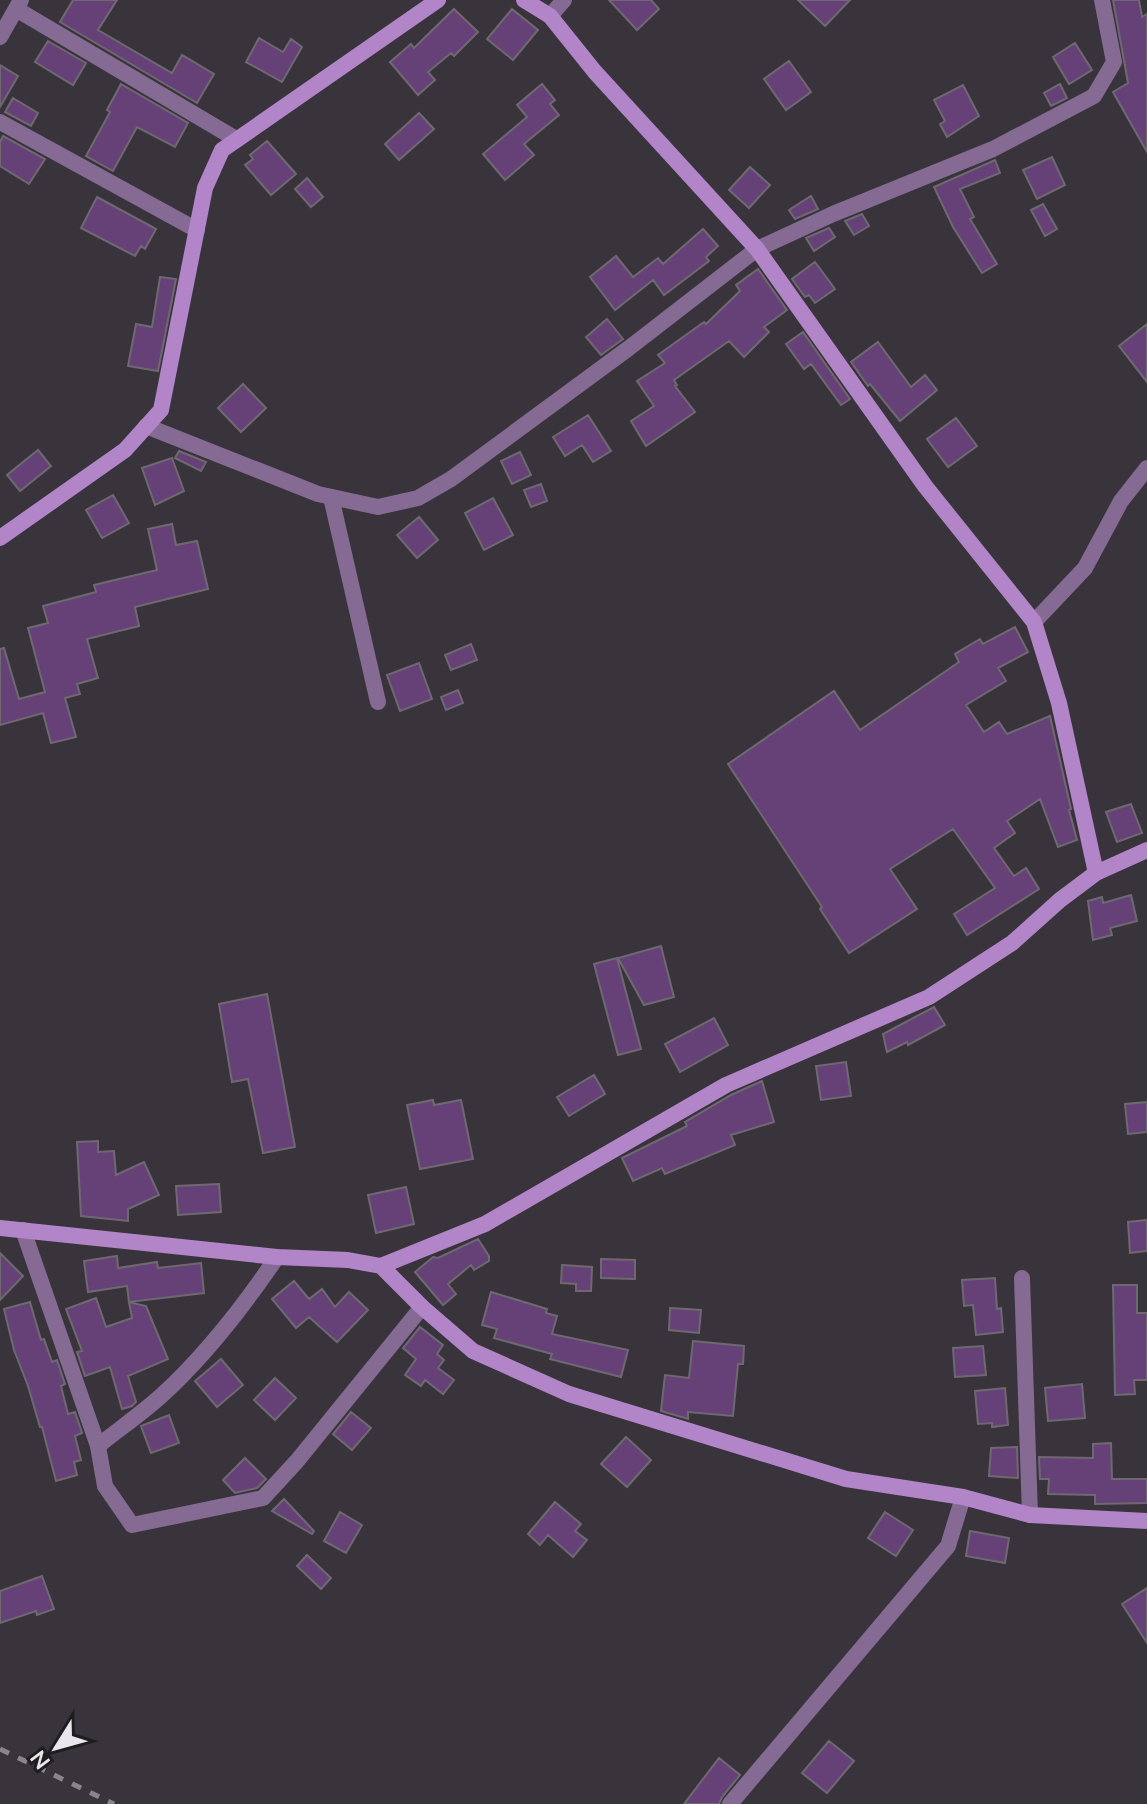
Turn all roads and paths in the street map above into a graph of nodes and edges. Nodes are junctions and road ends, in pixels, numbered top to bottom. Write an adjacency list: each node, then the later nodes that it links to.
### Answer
1 (438, 0): 9 (street)
2 (524, 0): 6 (street)
3 (564, 0): 6 (street)
4 (1102, 0): 11 (street)
5 (18, 4): 7 (street); 9 (street)
6 (550, 16): 11 (street)
7 (0, 37)
8 (0, 122): 10 (street)
9 (236, 139): 10 (street)
10 (197, 230): 12 (street)
11 (757, 249): 14 (street); 16 (street)
12 (146, 426): 14 (street); 15 (street)
13 (1147, 468): 16 (street)
14 (331, 497): 17 (street)
15 (0, 538)
16 (1034, 622): 19 (street)
17 (378, 702)
18 (1147, 855): 19 (street)
19 (1096, 873): 23 (street)
20 (0, 1228): 21 (street)
21 (23, 1230): 22 (street); 26 (street)
22 (277, 1257): 23 (street); 26 (street)
23 (381, 1266): 25 (street)
24 (1022, 1278): 28 (street)
25 (422, 1307): 26 (street); 27 (street)
26 (98, 1446)
27 (963, 1497): 28 (street); 30 (street)
28 (1030, 1515): 29 (street)
29 (1147, 1521)
30 (730, 1804)

